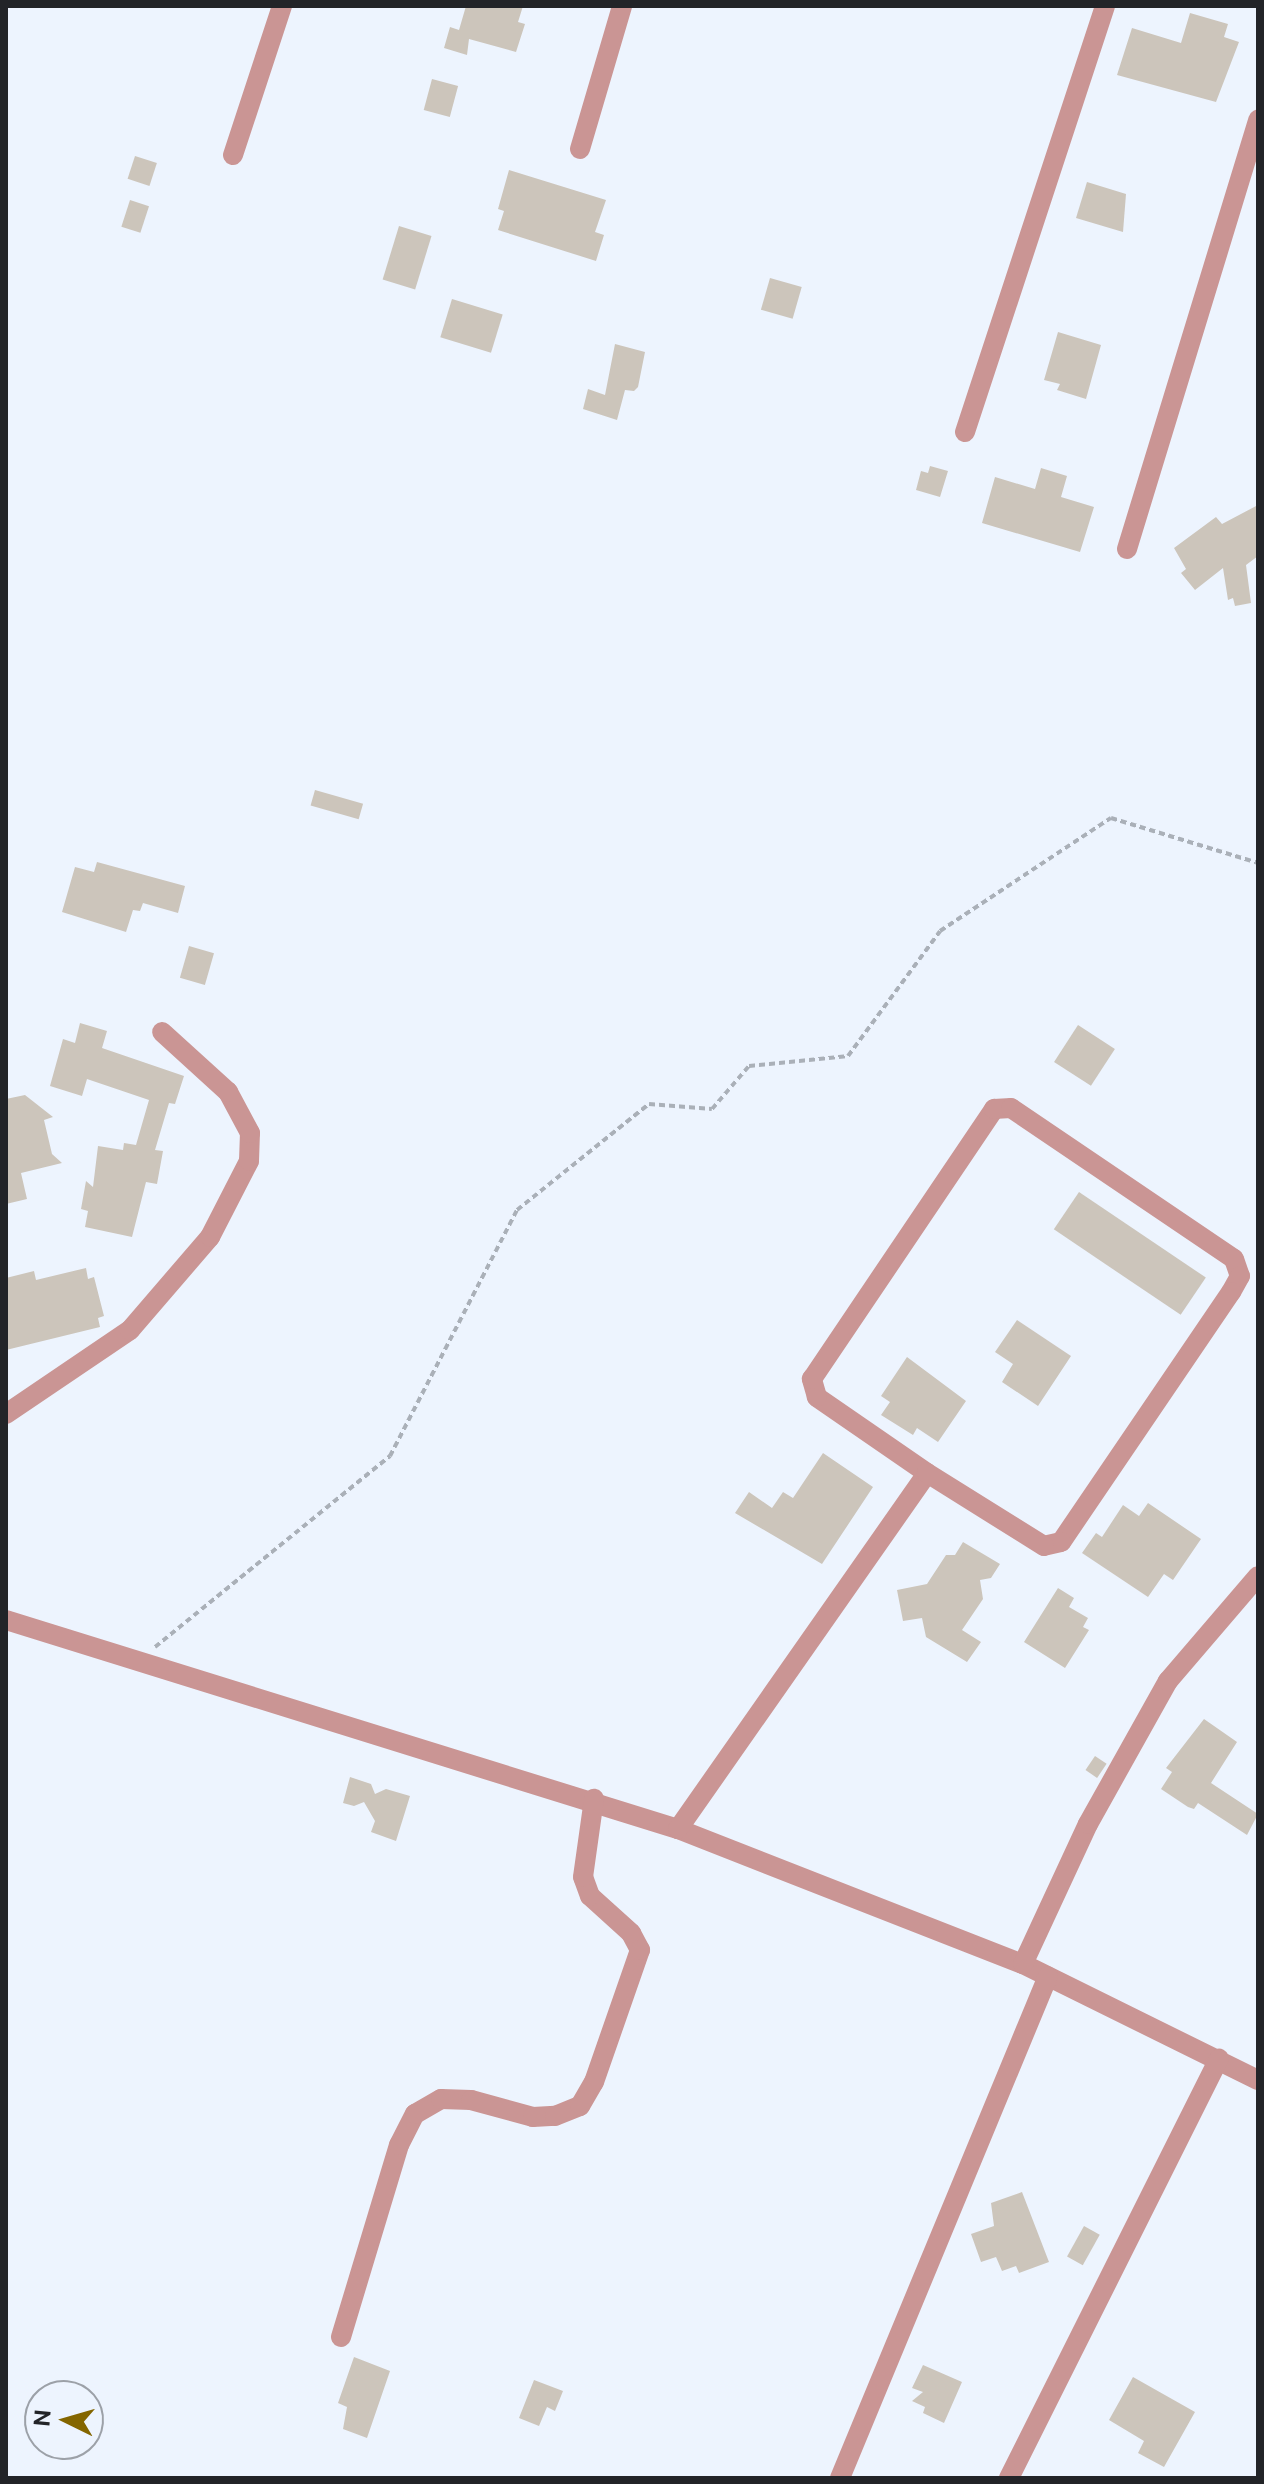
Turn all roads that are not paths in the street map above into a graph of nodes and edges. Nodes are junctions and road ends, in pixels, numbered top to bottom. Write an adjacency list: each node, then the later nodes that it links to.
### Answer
1 (282, 6): 6 (street)
2 (622, 6): 5 (street)
3 (1105, 6): 7 (street)
4 (1258, 120): 8 (street)
5 (580, 149)
6 (233, 155)
7 (965, 432)
8 (1127, 549)
9 (162, 1032): 10 (street)
10 (6, 1414)
11 (927, 1473): 11 (street); 15 (street)
12 (1258, 1576): 16 (street)
13 (6, 1620): 14 (street)
14 (594, 1799): 15 (street); 21 (street)
15 (678, 1829): 16 (street)
16 (1023, 1964): 17 (street)
17 (1048, 1976): 19 (street); 22 (street)
18 (1258, 2058): 19 (street)
19 (1228, 2063): 20 (street); 23 (street)
20 (1258, 2080)
21 (341, 2337)
22 (840, 2478)
23 (1009, 2478)

